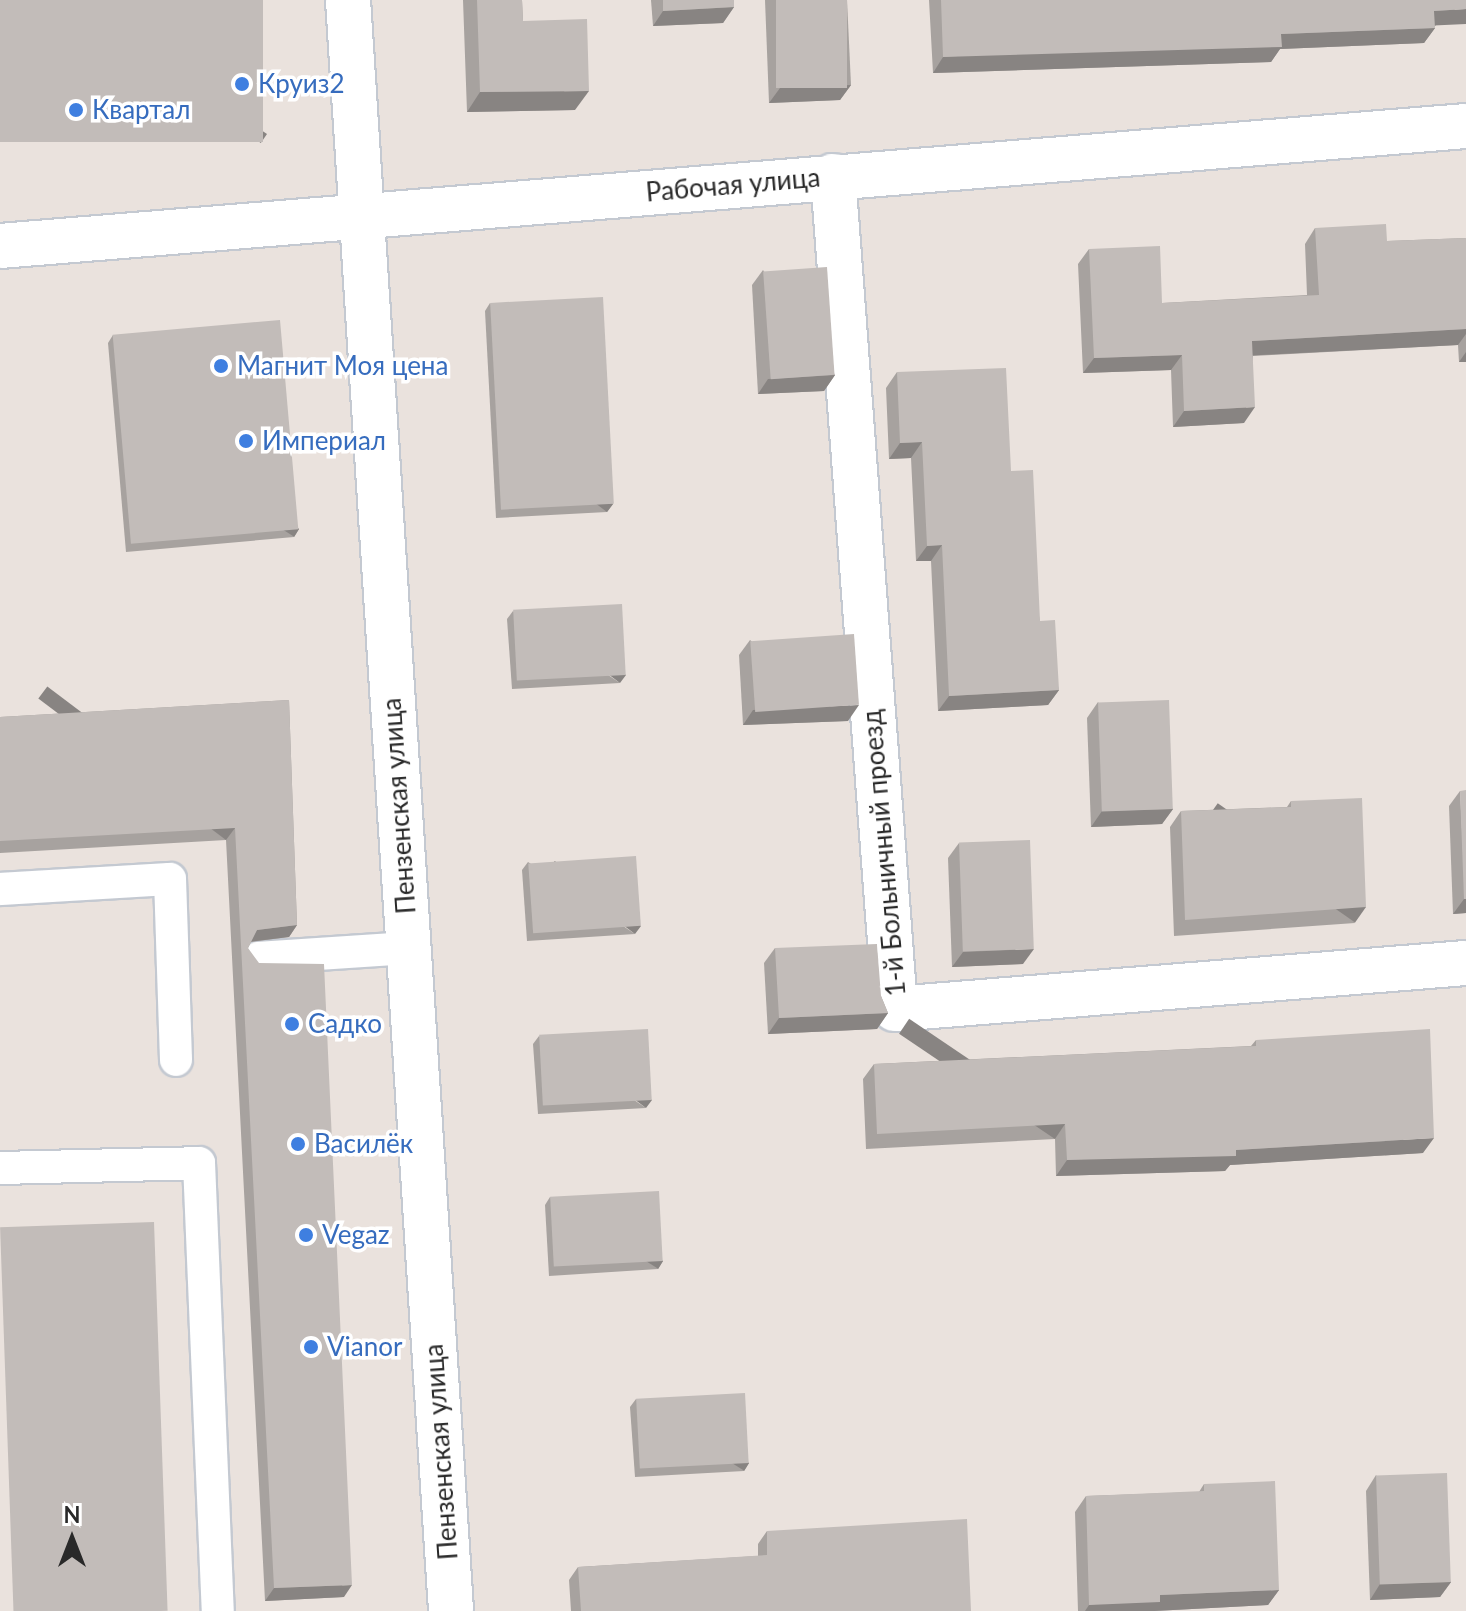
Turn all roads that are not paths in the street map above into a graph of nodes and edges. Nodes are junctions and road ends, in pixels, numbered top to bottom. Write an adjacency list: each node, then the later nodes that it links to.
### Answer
1 (348, 0): 4 (street, Пензенская улица)
2 (1466, 126): 3 (street, Рабочая улица)
3 (833, 176): 4 (street, Рабочая улица); 9 (street, 1-й Больничный проезд)
4 (362, 219): 5 (street, Рабочая улица); 7 (street, Пензенская улица)
5 (0, 246)
6 (0, 889): 10 (lane)
7 (408, 948): 8 (lane); 13 (street, Пензенская улица)
8 (258, 958)
9 (1466, 963)
10 (176, 1060)
11 (0, 1168): 12 (lane)
12 (218, 1611)
13 (451, 1611)

